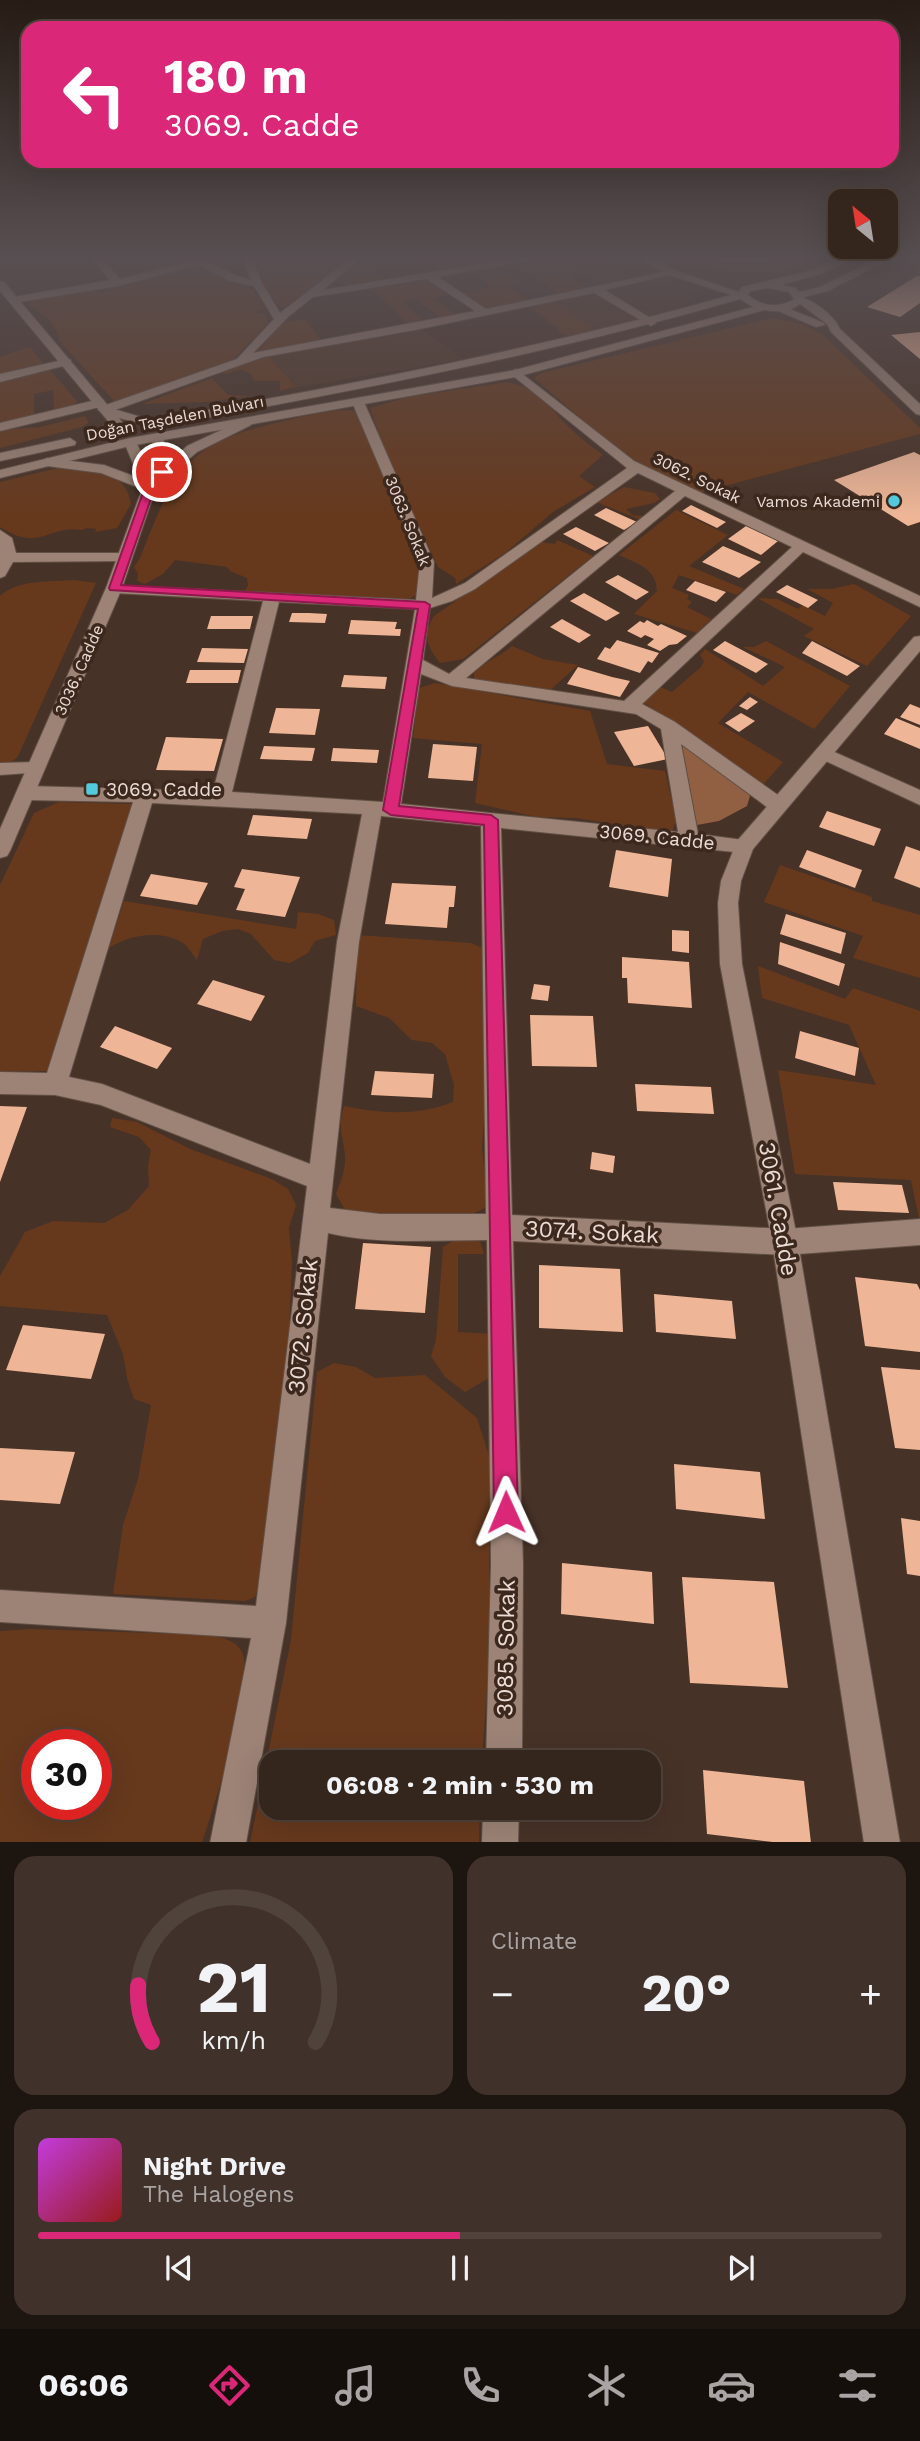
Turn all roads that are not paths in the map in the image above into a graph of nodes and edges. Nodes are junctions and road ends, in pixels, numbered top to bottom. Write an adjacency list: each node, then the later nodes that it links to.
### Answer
1 (50, 344): 8 (street)
2 (255, 344): 7 (street)
3 (313, 344): 7 (street)
4 (563, 344): 15 (street, Doğan Taşdelen Bulvarı)
5 (626, 344): 9 (street, Doğan Taşdelen Bulvarı)
6 (850, 344): 13 (street)
7 (238, 361): 12 (street)
8 (67, 362): 10 (street); 12 (street)
9 (516, 373): 11 (street, Doğan Taşdelen Bulvarı); 21 (street, 3062. Sokak)
10 (0, 378)
11 (358, 402): 14 (street, Doğan Taşdelen Bulvarı); 33 (street, 3063. Sokak)
12 (102, 406): 15 (street); 16 (street); 17 (street)
13 (920, 410)
14 (247, 422): 18 (street, Doğan Taşdelen Bulvarı); 23 (street)
15 (151, 424): 17 (street, Doğan Taşdelen Bulvarı); 18 (street, 3036. Cadde)
16 (0, 427)
17 (126, 436): 18 (street, Doğan Taşdelen Bulvarı); 19 (street, Doğan Taşdelen Bulvarı); 20 (street, Doğan Taşdelen Bulvarı); 23 (street)
18 (157, 437): 23 (street, 3036. Cadde)
19 (0, 457)
20 (47, 462): 22 (street, Doğan Taşdelen Bulvarı); 23 (street)
21 (636, 468): 24 (street, 3062. Sokak); 33 (street)
22 (0, 474)
23 (150, 487): 27 (street, 3036. Cadde)
24 (683, 491): 26 (street, 3062. Sokak); 36 (street)
25 (0, 534): 28 (street)
26 (800, 546): 32 (street, 3062. Sokak); 37 (street)
27 (125, 557): 28 (street); 30 (street, 3036. Cadde)
28 (8, 558): 29 (street)
29 (0, 573)
30 (114, 588): 31 (street); 40 (street, 3036. Cadde)
31 (272, 598): 33 (street); 44 (street)
32 (920, 602)
33 (425, 605): 35 (street, 3063. Sokak)
34 (920, 641): 39 (street, 3061. Cadde)
35 (416, 663): 36 (street); 47 (street, 3063. Sokak)
36 (452, 681): 37 (street)
37 (628, 707): 38 (street)
38 (669, 726): 46 (street); 49 (street)
39 (823, 753): 45 (street); 46 (street, 3061. Cadde)
40 (36, 768): 41 (street); 42 (street, 3036. Cadde)
41 (0, 769)
42 (26, 793): 43 (street, 3069. Cadde); 51 (street, 3036. Cadde)
43 (145, 796): 44 (street, 3069. Cadde); 53 (street)
44 (221, 798): 47 (street, 3069. Cadde)
45 (920, 798)
46 (778, 805): 50 (street, 3061. Cadde)
47 (382, 809): 48 (street, 3069. Cadde); 54 (street, 3072. Sokak)
48 (491, 820): 49 (street, 3069. Cadde); 56 (street, 3085. Sokak)
49 (689, 840): 50 (street, 3069. Cadde)
50 (744, 846): 58 (street, 3061. Cadde)
51 (0, 851)
52 (0, 1083): 53 (street)
53 (55, 1084): 54 (street)
54 (319, 1179): 55 (street, 3072. Sokak)
55 (315, 1217): 56 (street, 3074. Sokak); 60 (street, 3072. Sokak)
56 (499, 1227): 58 (street, 3074. Sokak); 61 (street, 3085. Sokak)
57 (920, 1232): 58 (street, 3074. Sokak)
58 (785, 1242): 65 (street, 3061. Cadde)
59 (0, 1606): 60 (street)
60 (270, 1623): 63 (street, 3072. Sokak)
61 (503, 1750)
62 (501, 1820): 64 (street)
63 (228, 1842)
64 (500, 1842)
65 (882, 1842)

